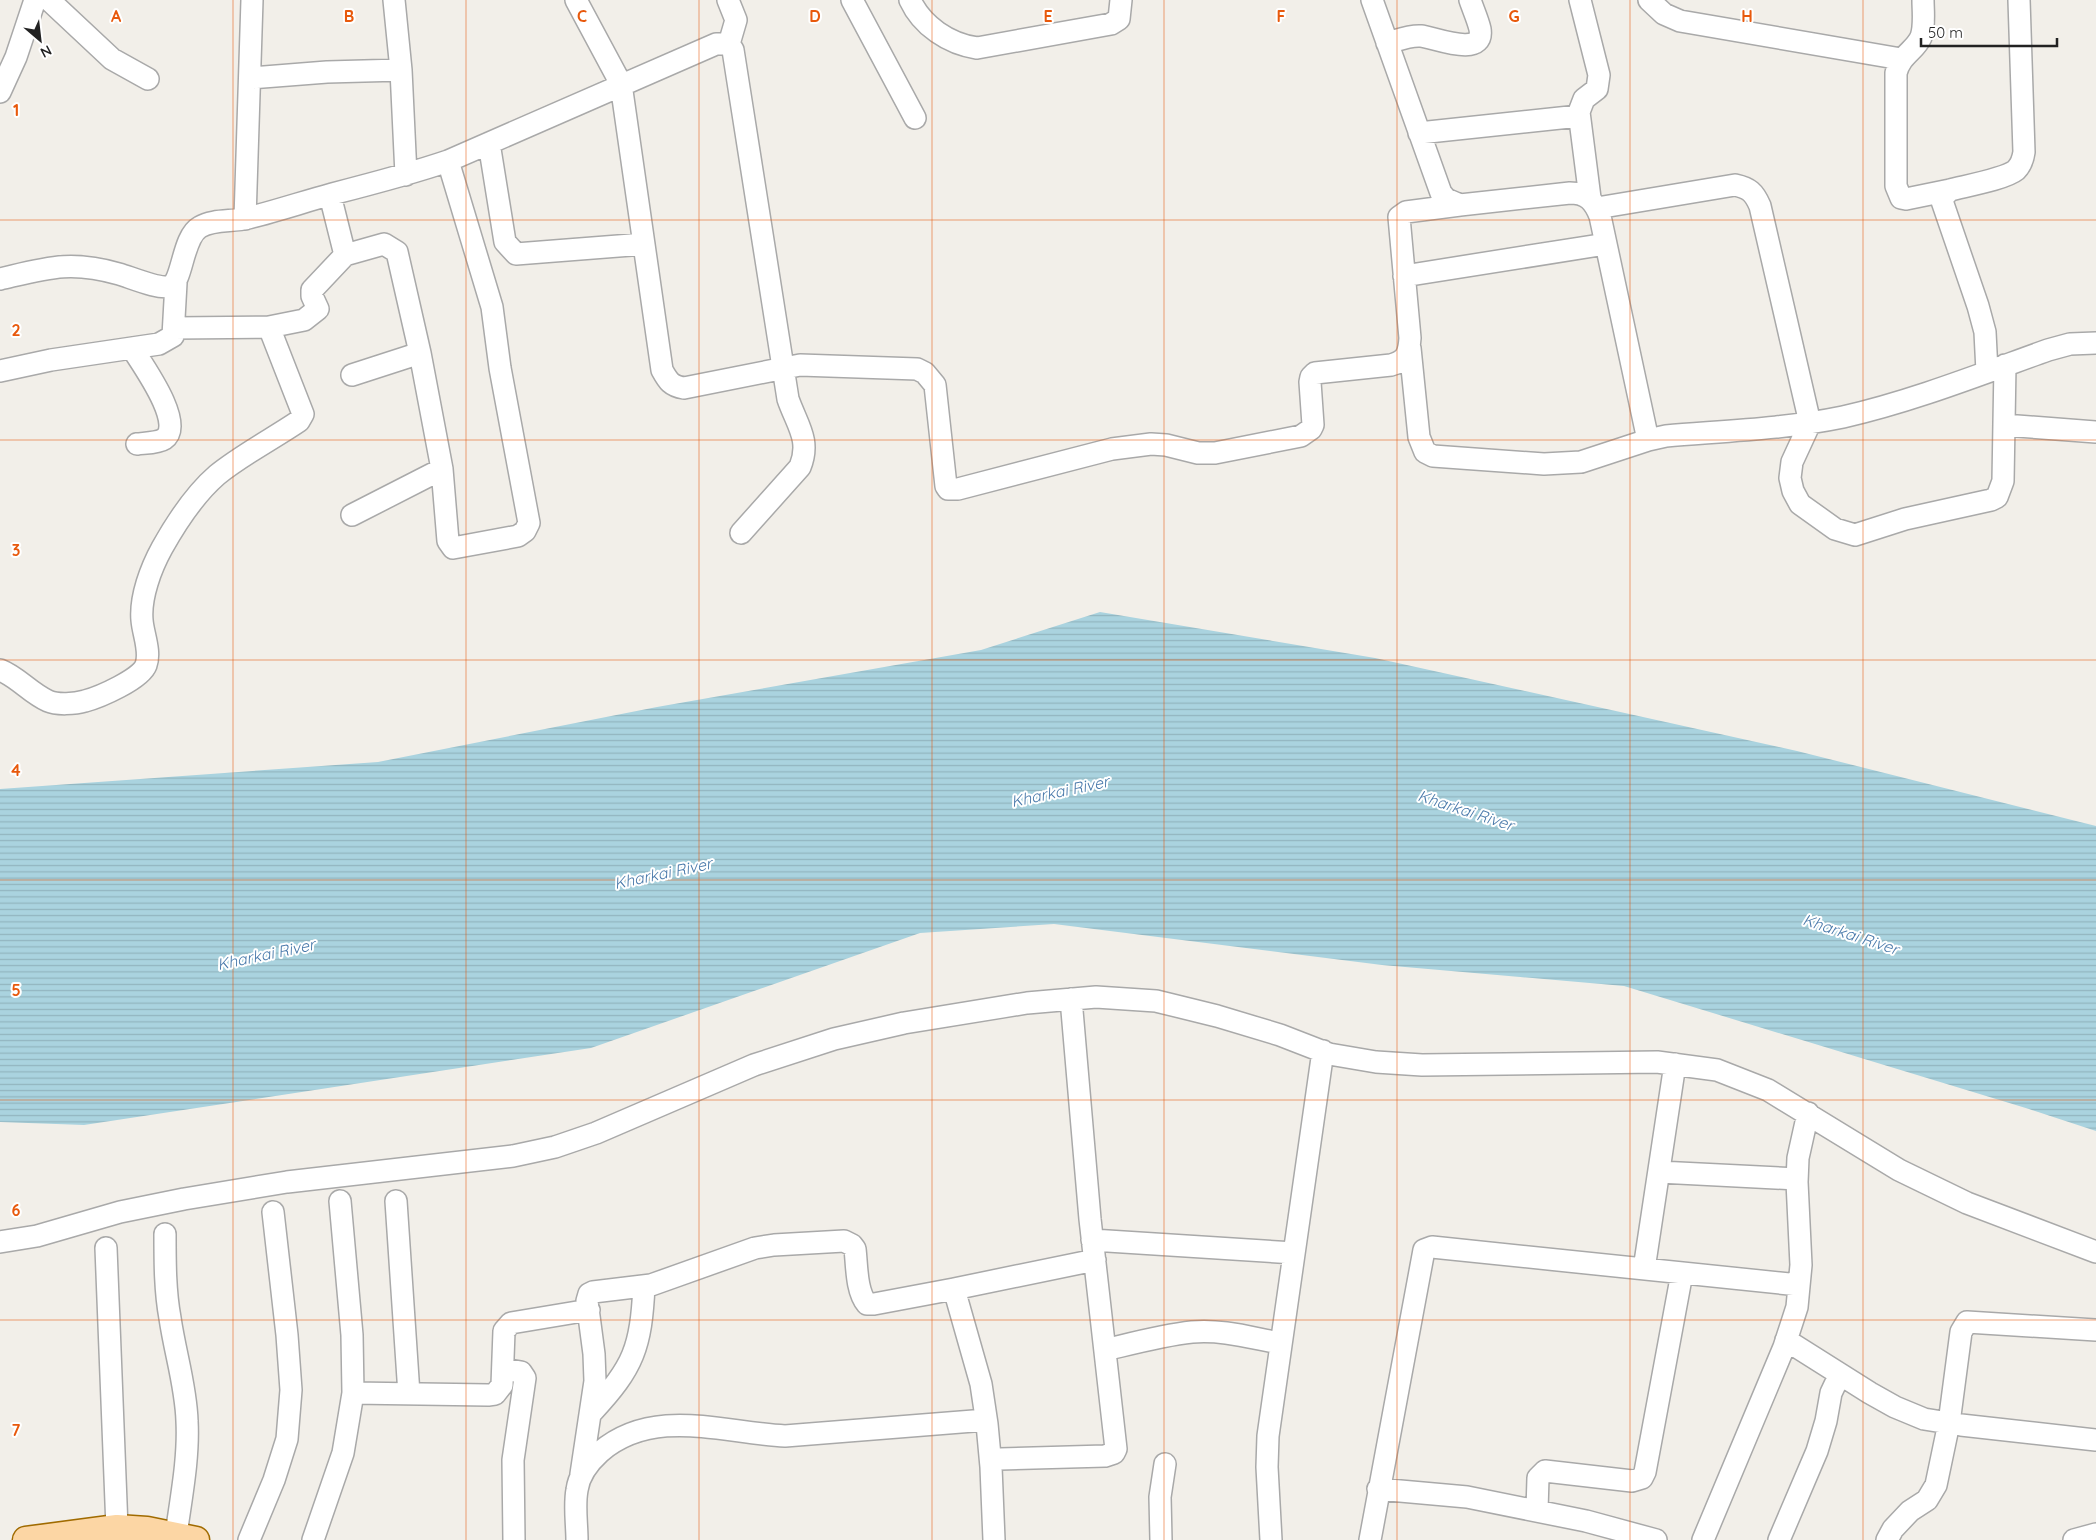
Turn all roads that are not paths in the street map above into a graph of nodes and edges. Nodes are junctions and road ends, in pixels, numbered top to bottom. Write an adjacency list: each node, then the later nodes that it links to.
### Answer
1 (36, 0): 23 (street)
2 (49, 0): 21 (street)
3 (252, 0): 20 (street)
4 (394, 0): 19 (street)
5 (576, 0): 22 (street)
6 (728, 0): 17 (street)
7 (852, 0): 25 (street)
8 (910, 0): 9 (street)
9 (1121, 0)
10 (1372, 0): 16 (street)
11 (1470, 0): 16 (street)
12 (1580, 0): 24 (street)
13 (1649, 0): 18 (street)
14 (1924, 0): 18 (street)
15 (2019, 0): 30 (street)
16 (1387, 43): 26 (street)
17 (729, 44): 22 (street); 47 (street)
18 (1901, 59): 30 (street)
19 (401, 70): 20 (street); 29 (street)
20 (250, 78): 34 (street)
21 (148, 79)
22 (621, 84): 27 (street); 35 (street)
23 (0, 92)
24 (1579, 116): 26 (street); 32 (street)
25 (915, 118)
26 (1419, 133): 33 (street)
27 (490, 143): 28 (street); 35 (street)
28 (448, 161): 29 (street); 56 (street)
29 (406, 175): 31 (street)
30 (1950, 190): 48 (street)
31 (330, 195): 34 (street); 37 (street)
32 (1593, 203): 33 (street); 36 (street); 51 (street)
33 (1460, 205): 38 (street)
34 (245, 218): 40 (street)
35 (644, 244): 47 (street)
36 (1606, 244): 38 (street); 54 (street)
37 (345, 255): 41 (street); 46 (street)
38 (1404, 276): 45 (street)
39 (0, 279): 40 (street)
40 (176, 283): 42 (street)
41 (268, 327): 42 (street); 59 (street)
42 (174, 328): 44 (street)
43 (2096, 343): 48 (street)
44 (132, 348): 49 (street); 55 (street)
45 (1410, 348): 47 (street); 54 (street)
46 (420, 352): 50 (street); 56 (street)
47 (783, 367): 58 (street)
48 (1996, 368): 51 (street); 52 (street)
49 (0, 371)
50 (352, 375)
51 (1810, 423): 52 (street); 54 (street)
52 (2004, 425): 53 (street)
53 (2096, 432)
54 (1648, 440)
55 (137, 444)
56 (442, 469): 57 (street)
57 (352, 515)
58 (741, 533)
59 (0, 670)
60 (1071, 999): 61 (street); 70 (street); 72 (street)
61 (1323, 1051): 62 (street); 74 (street)
62 (1675, 1064): 63 (street); 64 (street)
63 (1808, 1113): 65 (street); 73 (street)
64 (1659, 1172): 65 (street); 75 (street)
65 (1797, 1179): 77 (street)
66 (340, 1201): 87 (street)
67 (396, 1201): 88 (street)
68 (273, 1212): 102 (street)
69 (165, 1234): 100 (street)
70 (0, 1242)
71 (106, 1248): 98 (street)
72 (1093, 1250): 74 (street); 79 (street); 84 (street)
73 (2096, 1252)
74 (1294, 1253): 83 (street)
75 (1644, 1269): 76 (street); 96 (street)
76 (1682, 1273): 77 (street); 97 (street)
77 (1799, 1285): 82 (street)
78 (644, 1286): 79 (street); 80 (street); 89 (street)
79 (954, 1289): 90 (street)
80 (589, 1310): 85 (street); 89 (street)
81 (2096, 1330): 91 (street)
82 (1786, 1340): 86 (street); 111 (street)
83 (1280, 1343): 84 (street); 108 (street)
84 (1105, 1350): 94 (street)
85 (503, 1369): 88 (street); 104 (street)
86 (1840, 1374): 91 (street); 112 (street)
87 (353, 1393): 88 (street); 103 (street)
88 (409, 1394)
89 (592, 1412): 95 (street)
90 (986, 1420): 94 (street); 95 (street)
91 (1949, 1423): 92 (street); 113 (street)
92 (2096, 1440)
93 (1165, 1464): 107 (street)
94 (991, 1467): 106 (street)
95 (582, 1474): 105 (street)
96 (1378, 1489): 97 (street); 109 (street)
97 (1537, 1510): 110 (street)
98 (106, 1533): 100 (main road); 101 (main road)
99 (2096, 1534): 114 (street)
100 (186, 1538)
101 (26, 1540)
102 (249, 1540)
103 (314, 1540)
104 (514, 1540)
105 (576, 1540)
106 (994, 1540)
107 (1160, 1540)
108 (1271, 1540)
109 (1370, 1540)
110 (1656, 1540)
111 (1703, 1540)
112 (1779, 1540)
113 (1886, 1540)
114 (2074, 1540)

